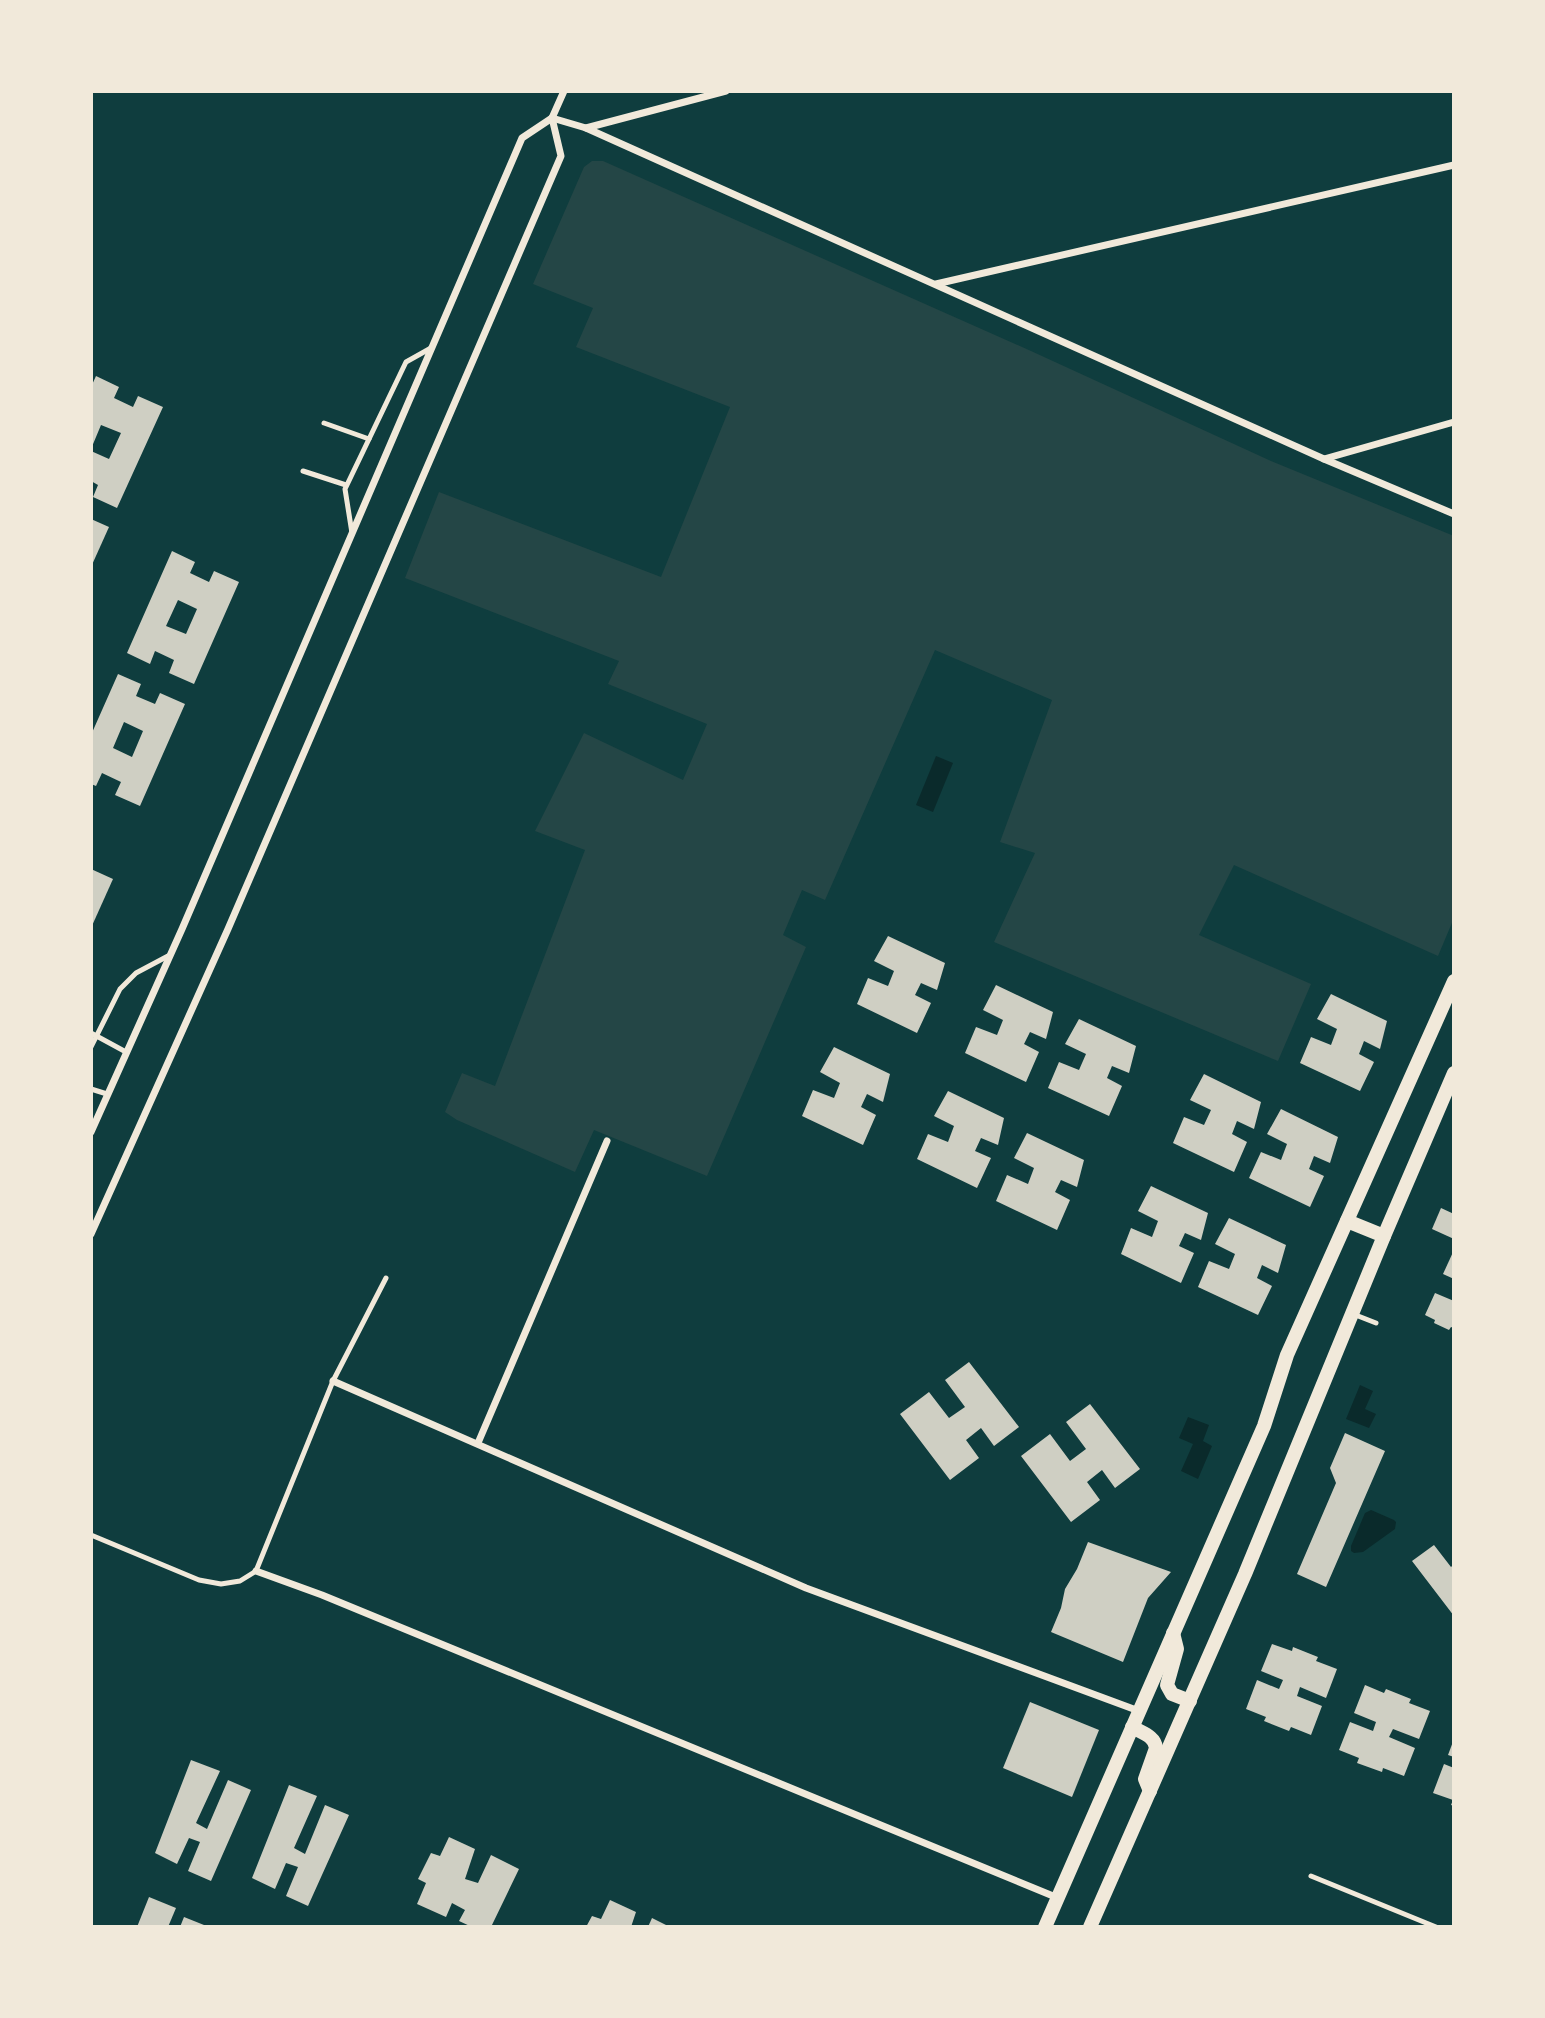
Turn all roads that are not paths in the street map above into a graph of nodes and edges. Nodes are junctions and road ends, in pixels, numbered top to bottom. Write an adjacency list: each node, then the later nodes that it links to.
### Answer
1 (564, 91): 3 (street)
2 (726, 91): 4 (street)
3 (552, 118): 4 (street); 7 (street); 27 (street)
4 (586, 128): 6 (street)
5 (1454, 165): 6 (street)
6 (935, 284): 11 (street)
7 (431, 348): 10 (lane); 15 (street)
8 (1454, 422): 11 (street)
9 (324, 423): 10 (lane)
10 (369, 439): 13 (lane)
11 (1324, 459): 14 (street)
12 (303, 471): 13 (lane)
13 (346, 485): 15 (lane)
14 (1454, 514)
15 (352, 533): 16 (street)
16 (168, 957): 18 (lane); 20 (street)
17 (1454, 981): 26 (main road)
18 (93, 1034): 19 (lane); 20 (lane)
19 (91, 1046)
20 (126, 1052): 23 (street)
21 (1454, 1073): 28 (main road)
22 (91, 1089): 23 (lane)
23 (107, 1094): 24 (street)
24 (91, 1132)
25 (607, 1141): 33 (street)
26 (1347, 1221): 28 (main road); 36 (main road)
27 (91, 1234)
28 (1384, 1236): 30 (main road)
29 (386, 1278): 32 (lane)
30 (1352, 1313): 31 (lane); 37 (main road)
31 (1376, 1323)
32 (332, 1381): 33 (street); 35 (lane)
33 (478, 1443): 38 (street)
34 (91, 1535): 35 (lane)
35 (257, 1571): 42 (street)
36 (1173, 1633): 37 (main road); 38 (main road)
37 (1189, 1701): 40 (main road)
38 (1139, 1711): 39 (main road)
39 (1132, 1727): 40 (main road); 42 (main road)
40 (1150, 1791): 44 (main road)
41 (1311, 1876): 45 (lane)
42 (1058, 1898): 43 (main road)
43 (1045, 1927)
44 (1090, 1927)
45 (1436, 1927)

